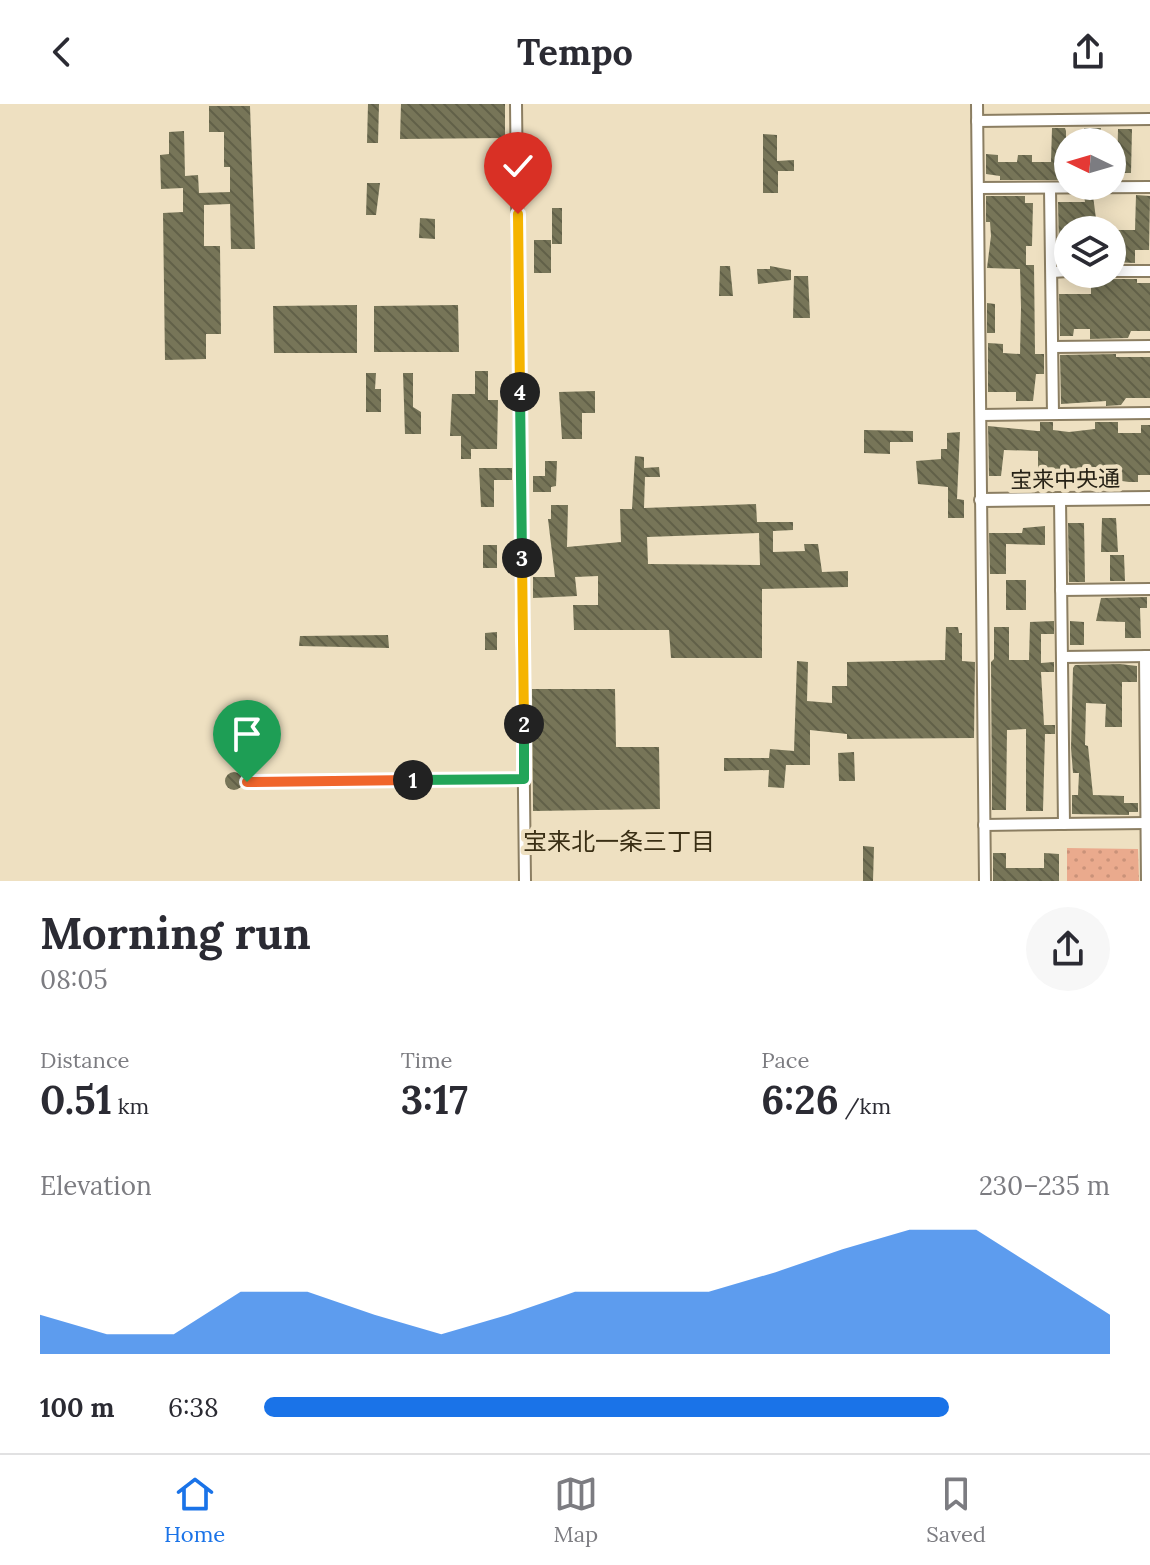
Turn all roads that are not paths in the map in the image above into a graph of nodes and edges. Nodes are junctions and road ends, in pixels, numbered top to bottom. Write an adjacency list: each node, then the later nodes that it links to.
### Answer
1 (516, 104): 23 (street)
2 (977, 104): 4 (street)
3 (1150, 119): 4 (street)
4 (977, 121): 6 (street)
5 (1150, 187): 7 (street)
6 (978, 188): 7 (street); 15 (street)
7 (1050, 189): 10 (street)
8 (1126, 271): 9 (street)
9 (1150, 271)
10 (1052, 272): 12 (street)
11 (1150, 346): 12 (street)
12 (1053, 347): 14 (street)
13 (1150, 413): 14 (street)
14 (1053, 414): 15 (street)
15 (981, 415): 18 (street)
16 (1150, 498): 17 (street, 宝来中央通)
17 (1060, 499): 18 (street, 宝来中央通); 20 (street)
18 (981, 500): 28 (street)
19 (1150, 589): 20 (street)
20 (1061, 590): 22 (street)
21 (1148, 656): 22 (street); 25 (street)
22 (1062, 657): 27 (street)
23 (524, 779): 24 (street); 29 (street)
24 (247, 782)
25 (1148, 795): 26 (street)
26 (1147, 823): 27 (street); 31 (street)
27 (1064, 824): 28 (street)
28 (984, 825): 30 (street)
29 (525, 881)
30 (985, 881)
31 (1147, 881)

